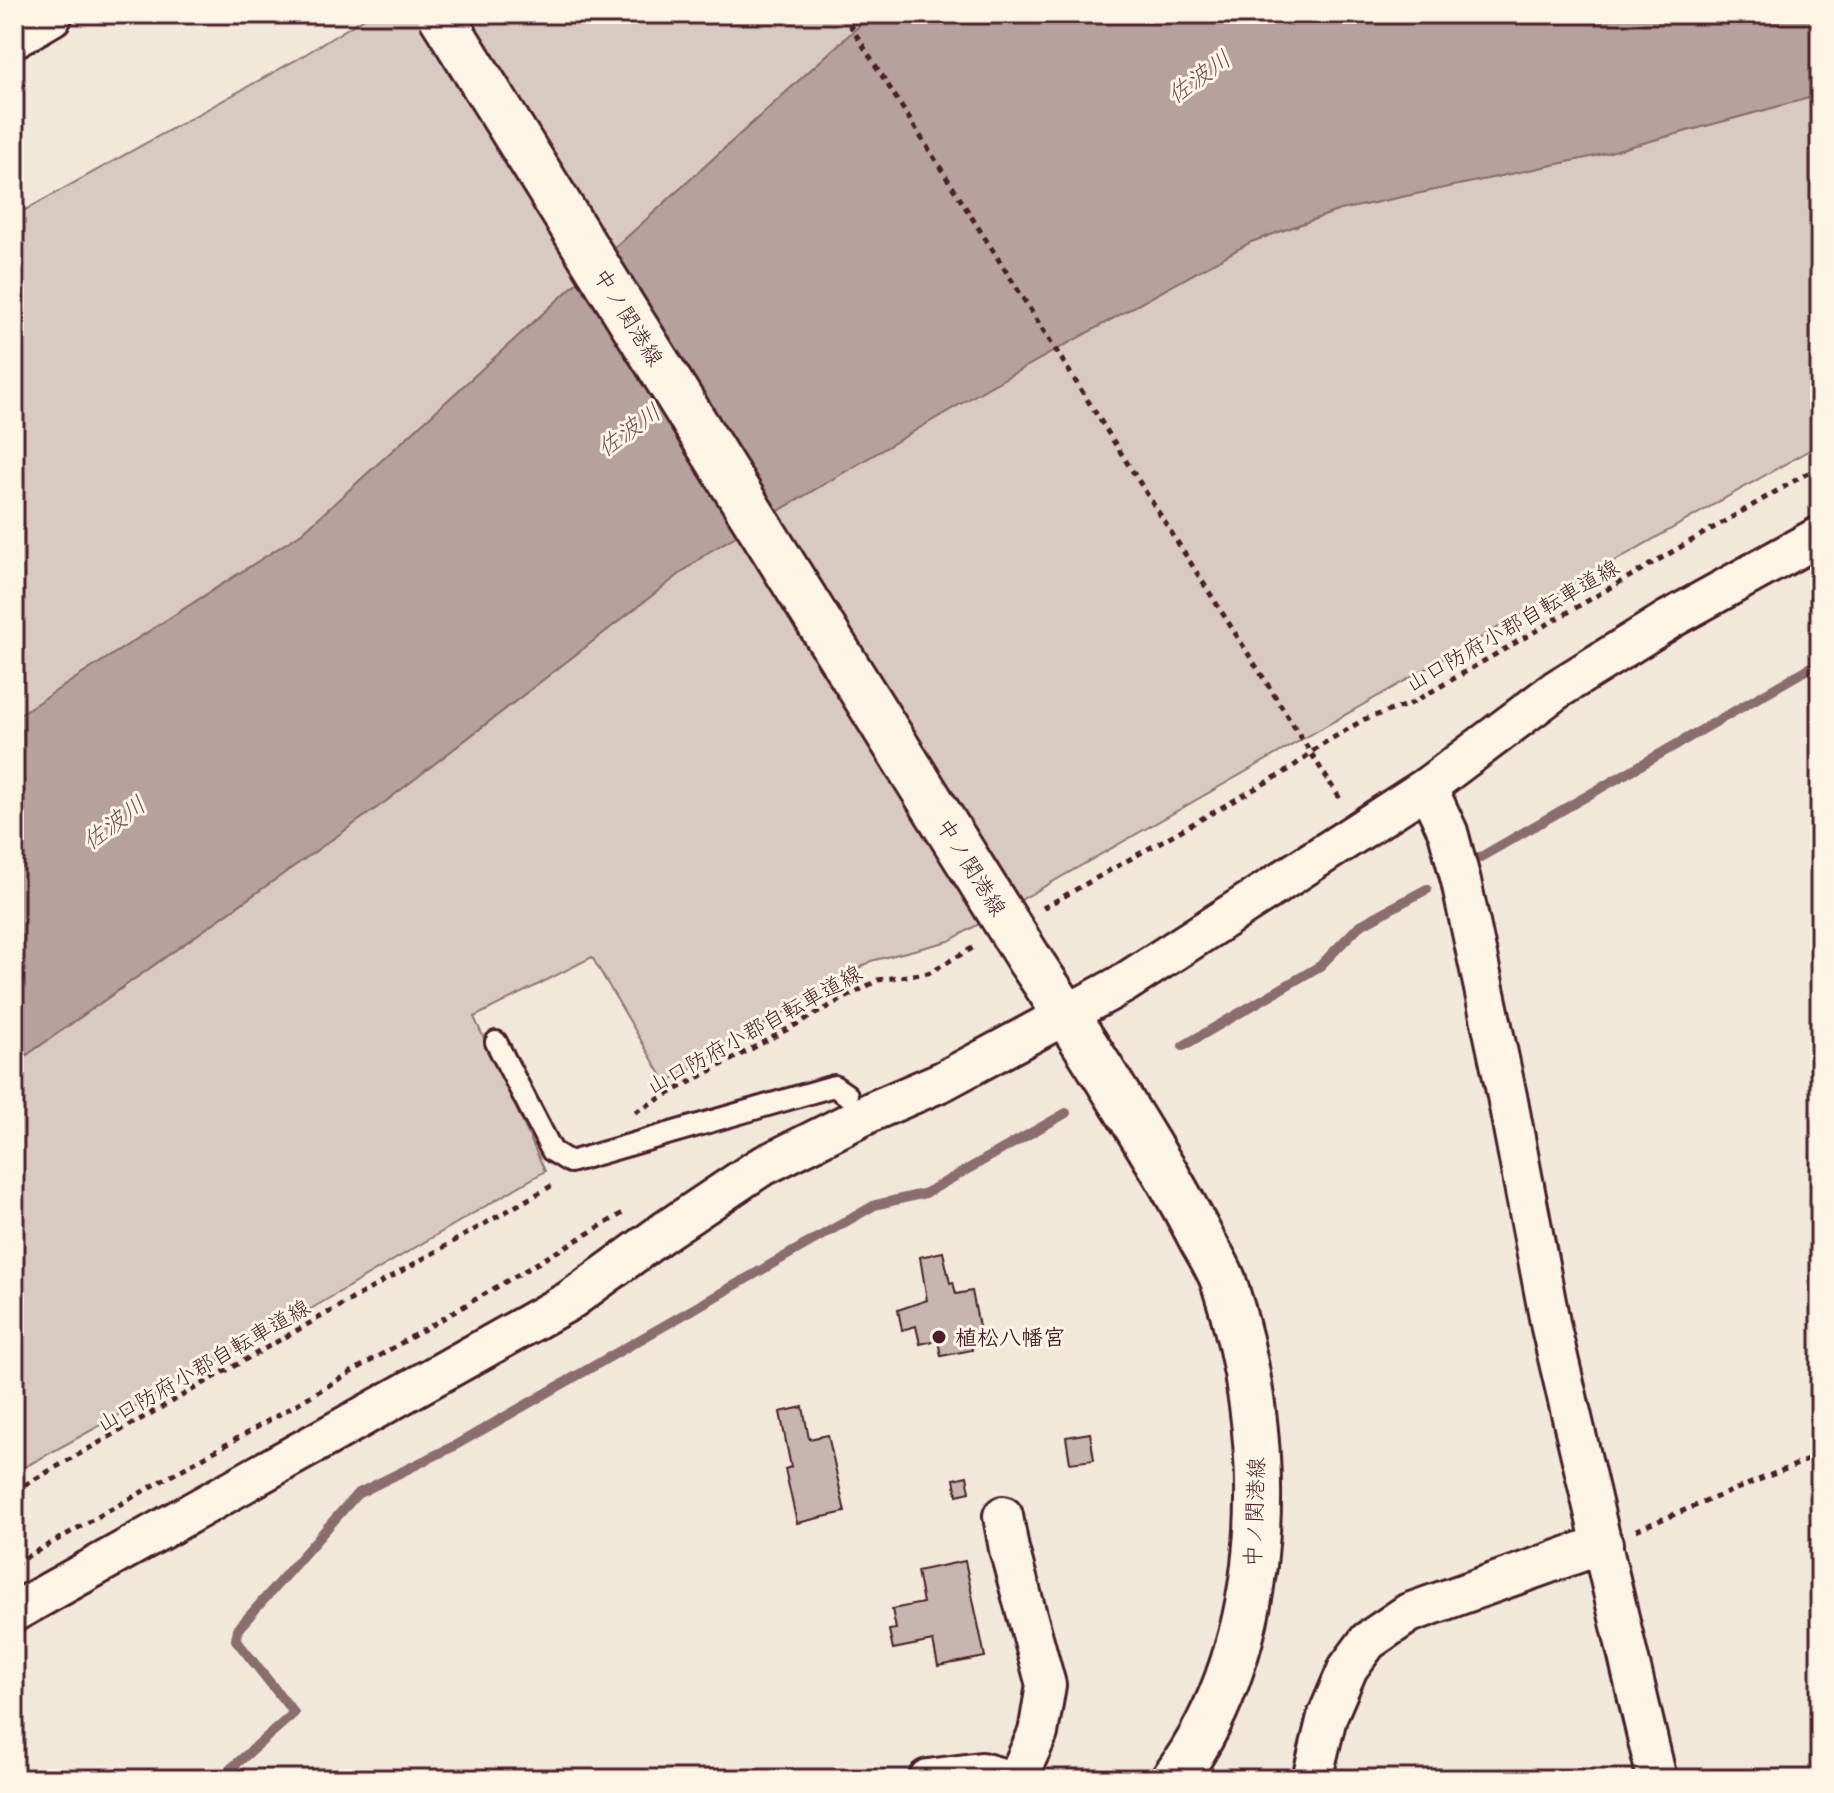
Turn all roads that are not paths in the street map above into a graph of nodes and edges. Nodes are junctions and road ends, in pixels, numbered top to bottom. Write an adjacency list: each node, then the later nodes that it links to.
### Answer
1 (50, 14): 3 (main road)
2 (440, 14): 6 (main road, 中ノ関港線, bridge)
3 (14, 35)
4 (1820, 536): 5 (street)
5 (1427, 787): 6 (street); 10 (street)
6 (1068, 1014): 8 (street); 15 (main road, 中ノ関港線)
7 (496, 1042): 8 (lane)
8 (860, 1103): 11 (street)
9 (1003, 1516): 14 (street)
10 (1603, 1544): 16 (street); 17 (street)
11 (14, 1612)
12 (928, 1779): 13 (street)
13 (1006, 1779)
14 (1017, 1779)
15 (1174, 1779)
16 (1312, 1779)
17 (1657, 1779)

